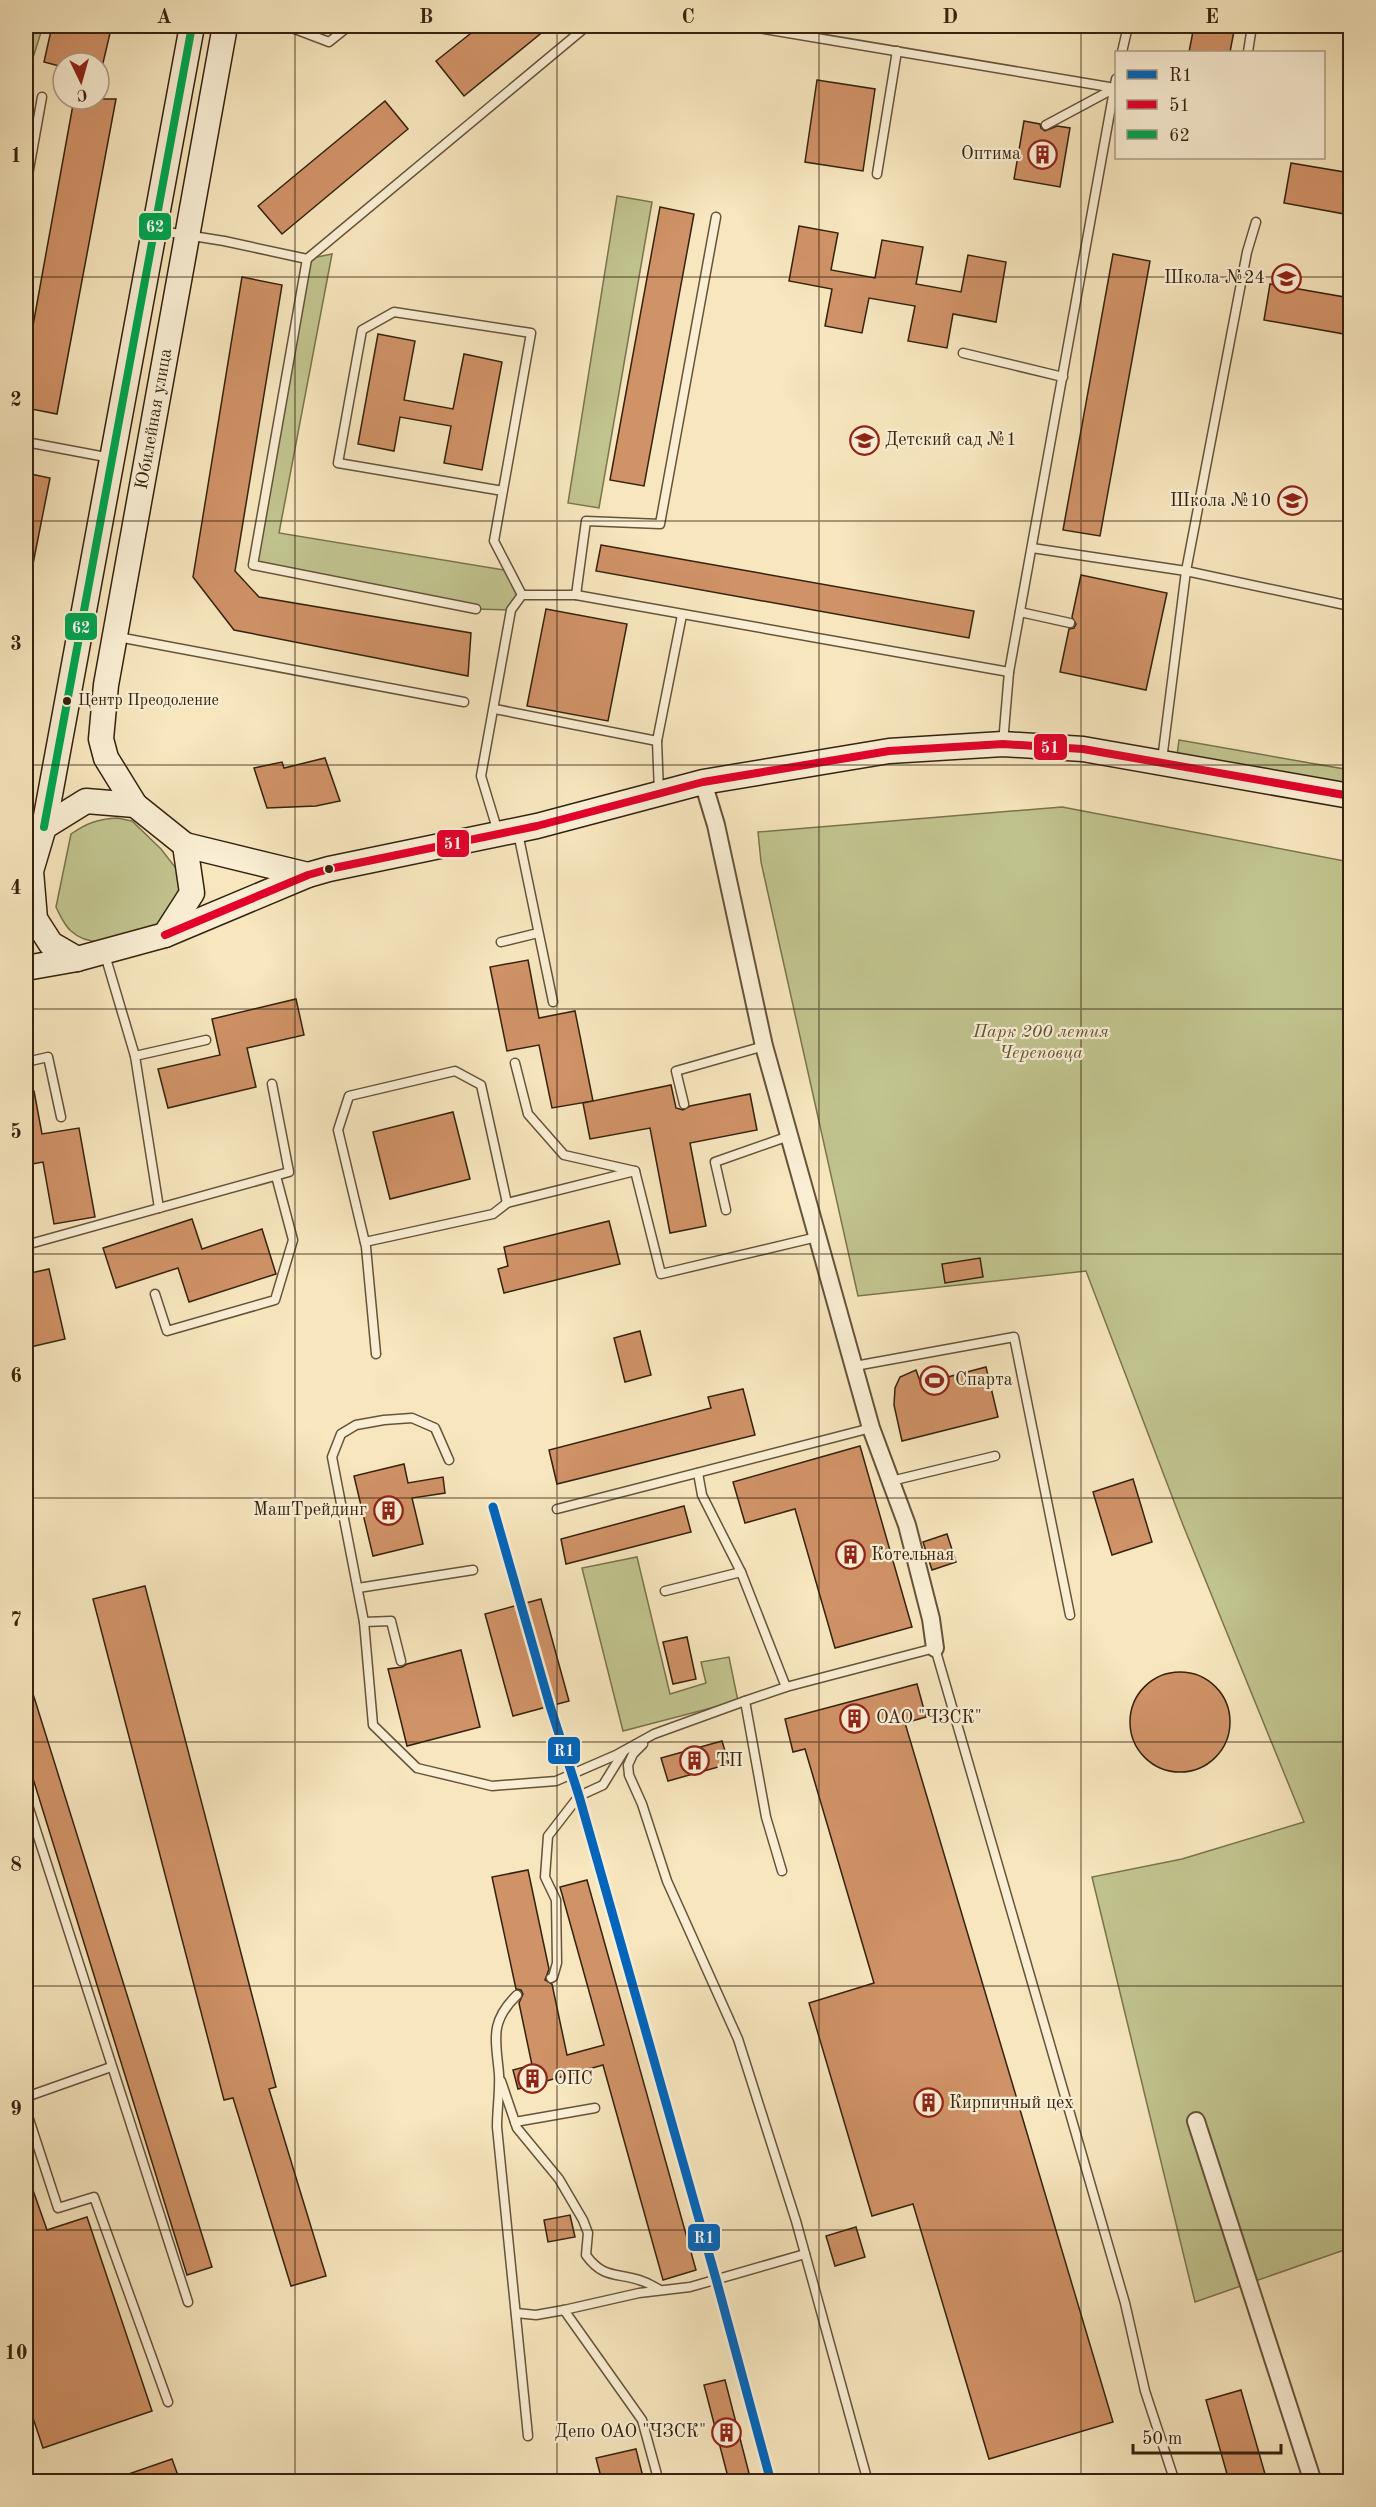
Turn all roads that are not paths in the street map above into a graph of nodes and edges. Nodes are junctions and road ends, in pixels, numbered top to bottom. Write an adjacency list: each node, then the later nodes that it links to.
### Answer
1 (192, 26): 21 (main road, Юбилейная улица)
2 (225, 26): 22 (main road, Юбилейная улица)
3 (286, 26): 4 (lane)
4 (349, 26)
5 (587, 26): 23 (lane)
6 (746, 26): 9 (lane)
7 (1128, 26): 10 (lane)
8 (1252, 26): 11 (lane)
9 (897, 51): 12 (lane); 17 (lane)
10 (1122, 51)
11 (1248, 51)
12 (1115, 84)
13 (1115, 85): 16 (lane)
14 (1115, 90): 25 (lane)
15 (42, 97): 18 (lane)
16 (1046, 125)
17 (877, 174)
18 (26, 186)
19 (716, 217): 34 (lane)
20 (1256, 222): 32 (lane)
21 (154, 230): 22 (lane); 26 (main road, Юбилейная улица)
22 (187, 234): 23 (lane); 27 (main road, Юбилейная улица)
23 (307, 259): 36 (lane)
24 (963, 353): 25 (lane)
25 (1063, 377): 31 (lane)
26 (118, 428): 27 (main road); 29 (main road, Юбилейная улица)
27 (151, 433): 40 (main road, Юбилейная улица)
28 (26, 442): 29 (lane)
29 (112, 458): 51 (main road, Юбилейная улица)
30 (503, 491): 30 (lane); 33 (lane)
31 (1032, 548): 32 (lane); 37 (lane)
32 (1186, 571): 35 (lane); 46 (lane)
33 (522, 595): 34 (lane); 43 (lane)
34 (576, 595): 38 (lane)
35 (1350, 606)
36 (476, 609)
37 (1020, 612): 39 (lane); 41 (lane)
38 (682, 615): 41 (lane); 44 (lane)
39 (1071, 623)
40 (114, 637): 42 (lane); 50 (main road, Юбилейная улица)
41 (1009, 672): 45 (lane)
42 (464, 702)
43 (495, 709): 44 (lane); 52 (lane)
44 (657, 741): 48 (lane)
45 (1003, 744): 46 (main road); 47 (main road)
46 (1161, 763): 49 (main road)
47 (703, 782): 48 (main road); 64 (street)
48 (659, 793): 52 (main road)
49 (1350, 796)
50 (135, 805): 51 (main road); 53 (main road)
51 (44, 827): 55 (main road)
52 (508, 832): 54 (main road); 56 (lane)
53 (185, 845): 54 (main road); 57 (main road)
54 (308, 875): 57 (main road)
55 (28, 877): 60 (main road)
56 (538, 933): 58 (lane); 62 (lane)
57 (165, 935): 59 (main road)
58 (501, 942)
59 (104, 951): 60 (main road); 65 (lane)
60 (76, 959): 61 (main road)
61 (26, 968)
62 (554, 1002)
63 (206, 1040): 65 (lane)
64 (764, 1046): 69 (lane); 71 (street)
65 (135, 1056): 75 (lane)
66 (26, 1062): 70 (lane)
67 (515, 1063): 72 (lane)
68 (272, 1084): 73 (lane)
69 (684, 1104)
70 (61, 1117)
71 (789, 1136): 76 (lane); 77 (street)
72 (635, 1171): 74 (lane); 77 (lane)
73 (276, 1176): 75 (lane); 80 (lane)
74 (507, 1203): 78 (lane); 78 (lane)
75 (159, 1208): 79 (lane)
76 (726, 1210)
77 (817, 1237): 82 (street)
78 (365, 1242): 81 (lane)
79 (26, 1245)
80 (155, 1294)
81 (376, 1354)
82 (855, 1366): 83 (street); 93 (lane)
83 (871, 1428): 86 (lane); 87 (street)
84 (995, 1456): 87 (lane)
85 (449, 1460): 91 (lane)
86 (698, 1473): 88 (lane); 90 (lane)
87 (891, 1481): 95 (street)
88 (557, 1509)
89 (473, 1570): 91 (lane)
90 (741, 1572): 92 (lane); 97 (lane)
91 (358, 1588): 94 (lane)
92 (665, 1591)
93 (1070, 1615)
94 (364, 1622): 96 (lane); 100 (lane)
95 (935, 1648): 97 (lane); 121 (lane)
96 (401, 1661)
97 (786, 1687): 98 (lane)
98 (745, 1701): 99 (lane); 102 (lane)
99 (654, 1734): 100 (lane); 112 (lane)
100 (624, 1750): 103 (lane)
101 (26, 1799): 105 (lane)
102 (782, 1871)
103 (551, 1978)
104 (517, 1995): 106 (lane)
105 (111, 2067): 107 (lane); 114 (lane)
106 (499, 2075): 111 (lane); 116 (lane)
107 (26, 2097)
108 (595, 2108): 111 (lane)
109 (26, 2110): 117 (lane)
110 (1196, 2121): 122 (street)
111 (515, 2122): 113 (lane)
112 (805, 2254): 113 (lane); 120 (lane)
113 (661, 2290): 115 (lane)
114 (188, 2302)
115 (564, 2310): 116 (lane); 119 (lane)
116 (516, 2313): 118 (lane)
117 (168, 2402)
118 (528, 2436)
119 (659, 2481)
120 (868, 2481)
121 (1175, 2481)
122 (1313, 2481)

